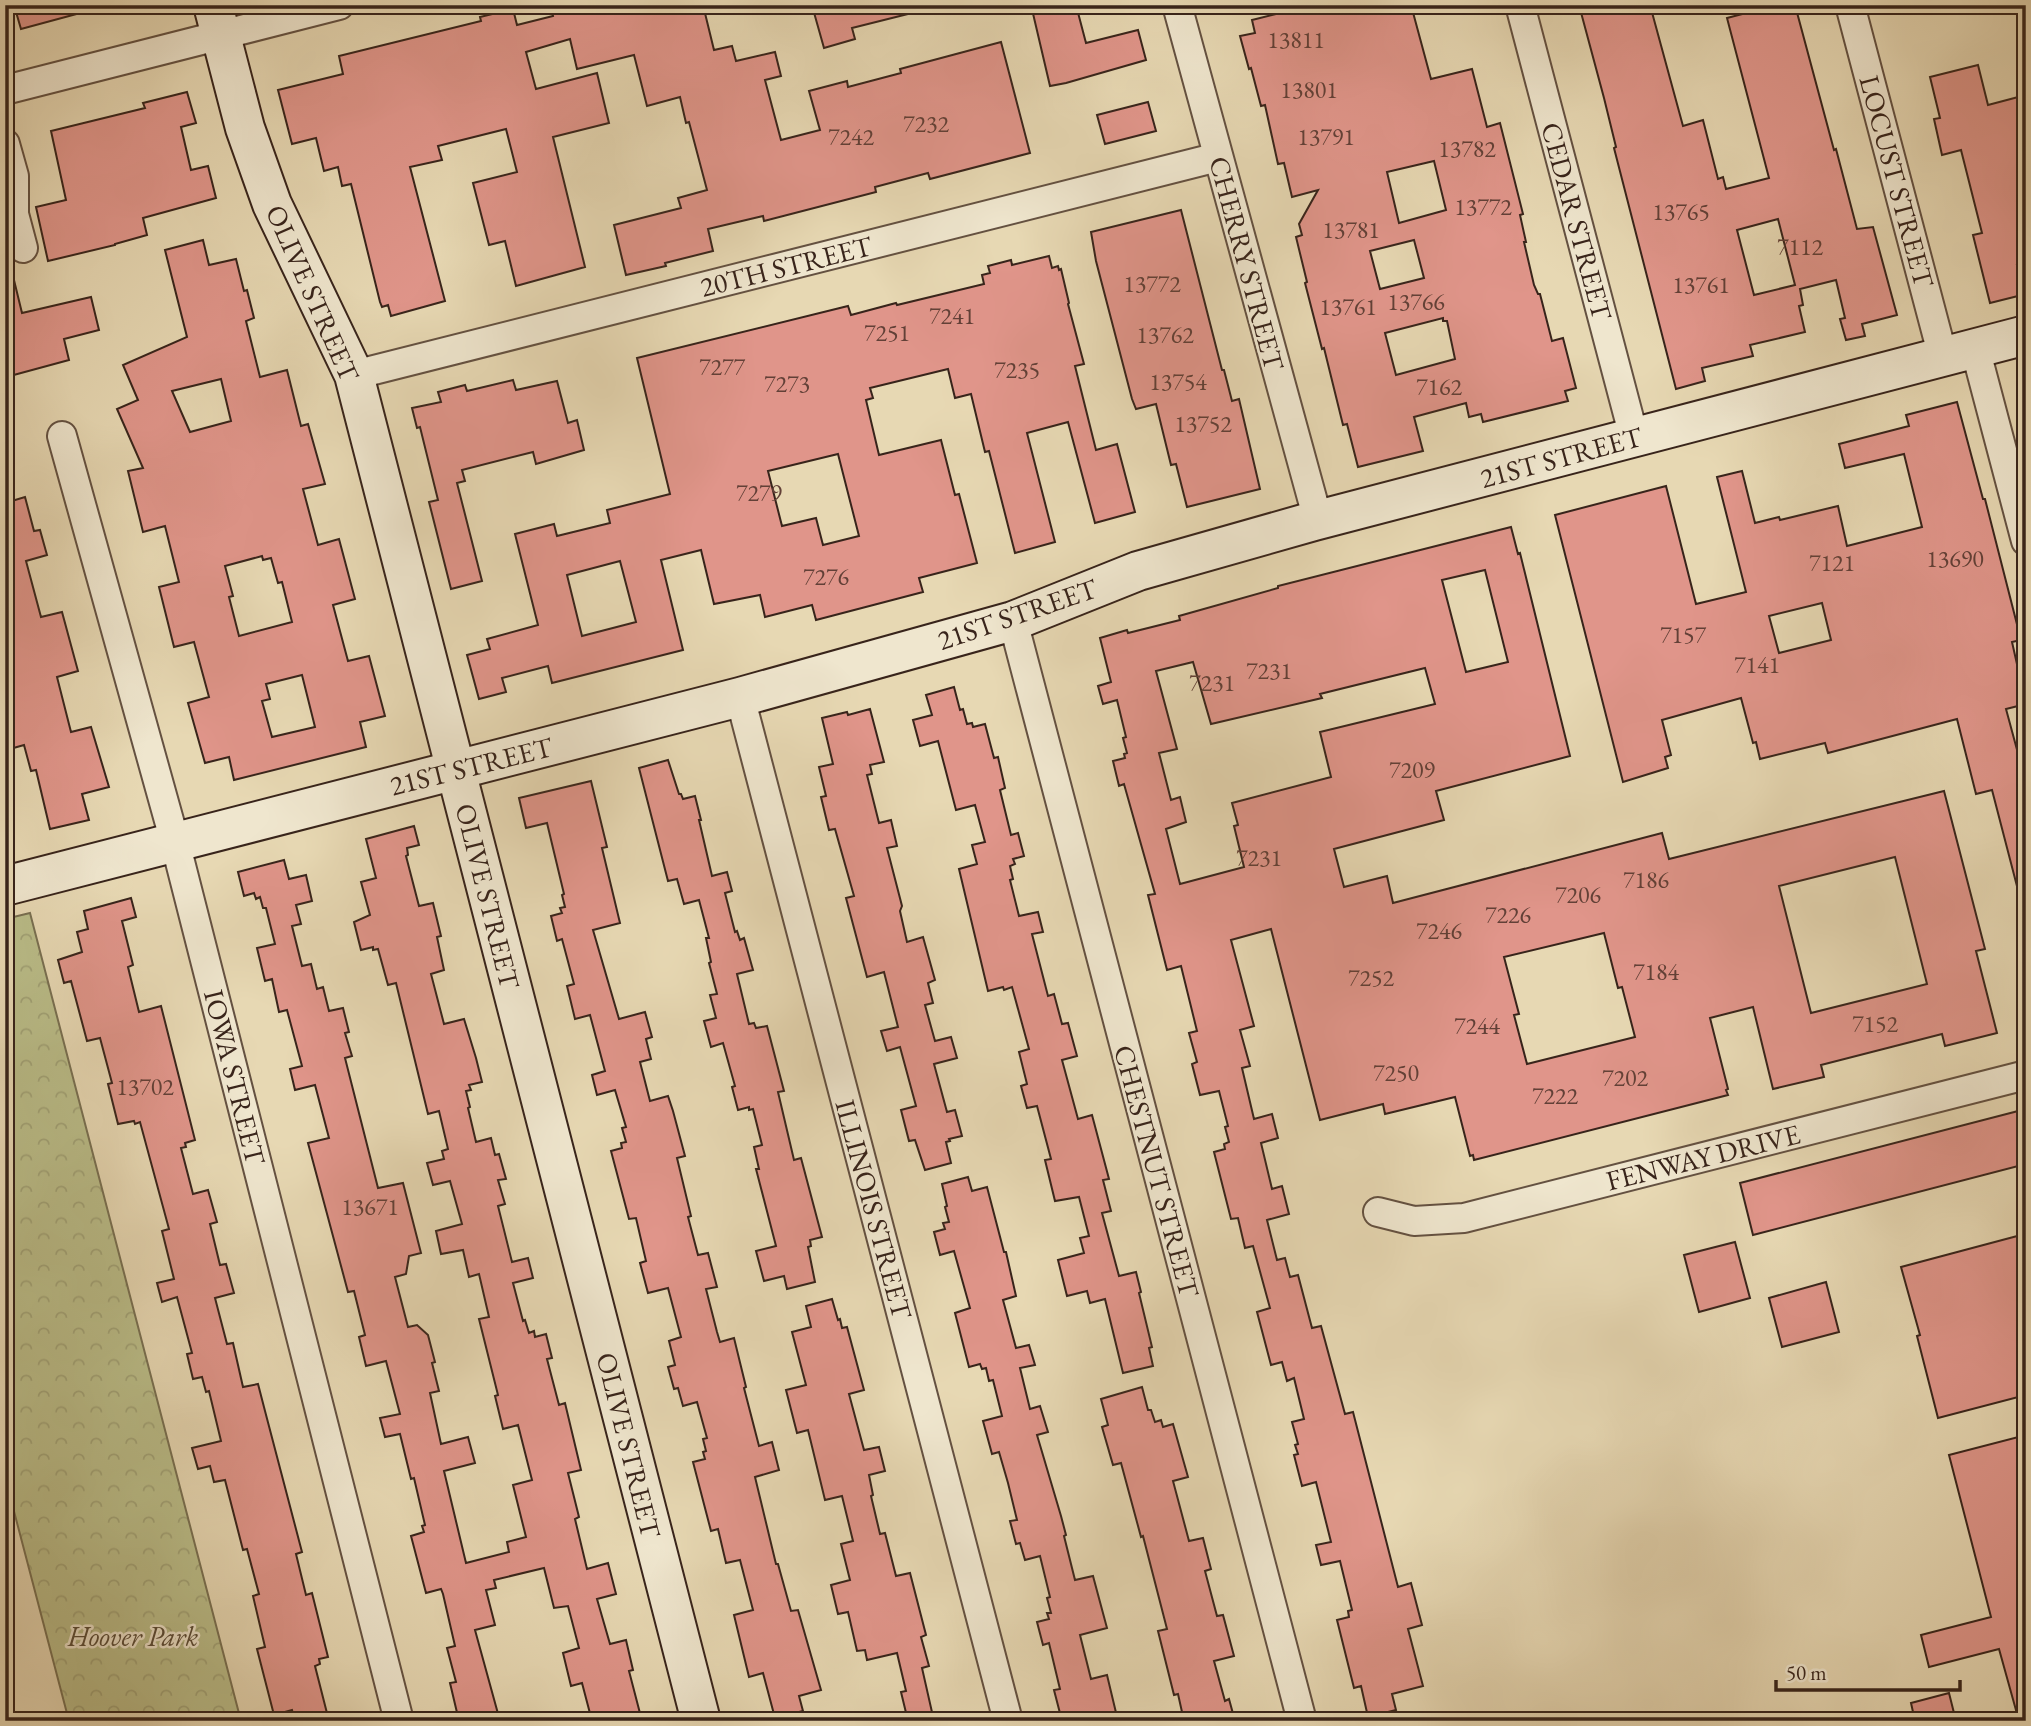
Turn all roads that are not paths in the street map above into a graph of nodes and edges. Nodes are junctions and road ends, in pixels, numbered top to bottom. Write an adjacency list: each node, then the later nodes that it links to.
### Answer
1 (339, 5): 5 (street)
2 (1177, 5): 8 (street, CHERRY STREET)
3 (1520, 5): 14 (street, CEDAR STREET)
4 (1850, 5): 11 (street, LOCUST STREET)
5 (217, 20): 6 (street); 12 (street, OLIVE STREET)
6 (5, 90)
7 (5, 144): 9 (street)
8 (1218, 157): 12 (street, 20TH STREET); 15 (street, CHERRY STREET)
9 (23, 248)
10 (2026, 335): 11 (street, 21ST STREET)
11 (1959, 353): 14 (street, 21ST STREET); 16 (street, LOCUST STREET)
12 (354, 375): 19 (street, OLIVE STREET)
13 (62, 436): 20 (street, IOWA STREET)
14 (1634, 437): 15 (street, 21ST STREET)
15 (1318, 520): 17 (street, 21ST STREET)
16 (2026, 541)
17 (1013, 621): 18 (street, 21ST STREET); 27 (street, CHESTNUT STREET)
18 (740, 697): 19 (street, 21ST STREET); 26 (street, ILLINOIS STREET)
19 (455, 770): 20 (street, 21ST STREET); 25 (street, OLIVE STREET)
20 (175, 842): 21 (street, 21ST STREET); 24 (street, IOWA STREET)
21 (5, 886)
22 (2026, 1075): 23 (street, FENWAY DRIVE)
23 (1378, 1213)
24 (399, 1721)
25 (701, 1721)
26 (1007, 1721)
27 (1302, 1721)

